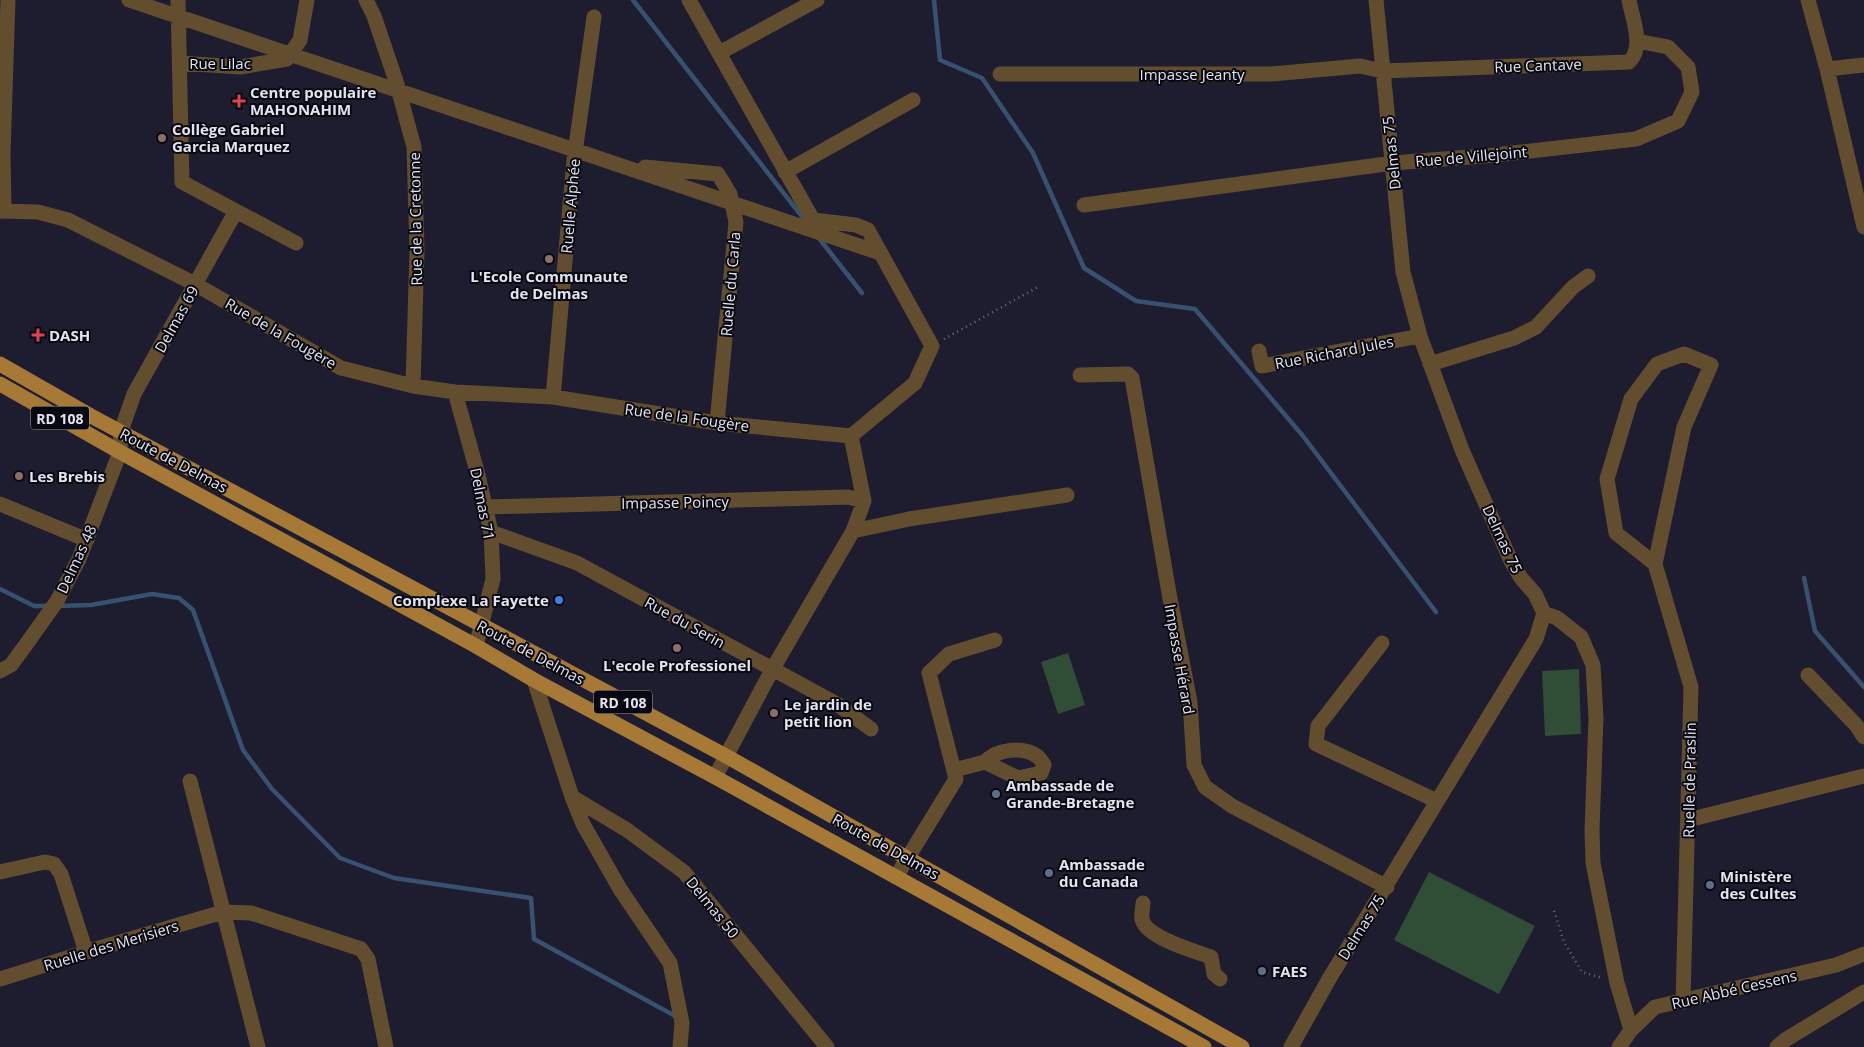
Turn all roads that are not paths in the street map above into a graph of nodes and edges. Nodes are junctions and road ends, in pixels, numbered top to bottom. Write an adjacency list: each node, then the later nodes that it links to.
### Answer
1 (8, 0): 24 (street)
2 (129, 0): 28 (street)
3 (178, 0): 14 (street)
4 (307, 0): 14 (street, Rue Lilac)
5 (366, 0): 37 (street, Rue de la Cretonne)
6 (689, 0): 13 (street)
7 (816, 0): 13 (street)
8 (1376, 0): 17 (street, Delmas 75)
9 (1629, 0): 12 (street)
10 (1808, 0): 16 (street)
11 (594, 16): 20 (street, Ruelle Alphée)
12 (1637, 40): 17 (street, Rue Cantave); 21 (street, Rue de Villejoint)
13 (719, 52): 22 (street)
14 (180, 63): 25 (street)
15 (1864, 65): 16 (street)
16 (1827, 69): 26 (street)
17 (1382, 71): 18 (street, Impasse Jeanty); 21 (street, Delmas 75)
18 (1000, 74)
19 (913, 100): 22 (street)
20 (574, 160): 39 (street, Ruelle Alphée); 40 (street, Ruelle du Carla)
21 (1393, 163): 23 (street, Rue de Villejoint); 31 (street, Delmas 75)
22 (785, 172): 28 (street)
23 (1084, 205)
24 (2, 210): 30 (street, Rue de la Fougère)
25 (236, 211): 27 (street); 30 (street, Delmas 69)
26 (1864, 227)
27 (296, 243)
28 (880, 253): 42 (street)
29 (1588, 276): 34 (street)
30 (195, 284): 37 (street, Rue de la Fougère); 41 (street, Delmas 69)
31 (1420, 336): 32 (street, Rue Richard Jules); 34 (street, Delmas 75)
32 (1259, 351)
33 (0, 364): 41 (main road, Route de Delmas / RD 108)
34 (1430, 364): 52 (street, Delmas 75)
35 (1080, 375): 75 (street, Impasse Hérard)
36 (0, 384): 43 (main road, Route de Delmas / RD 108)
37 (413, 386): 38 (street, Rue de la Fougère)
38 (455, 392): 39 (street, Rue de la Fougère); 47 (street, Delmas 71)
39 (553, 397): 40 (street, Rue de la Fougère)
40 (717, 423): 42 (street, Rue de la Fougère)
41 (121, 431): 43 (street, Delmas 48); 53 (main road, Route de Delmas / RD 108)
42 (851, 436): 45 (street)
43 (120, 452): 50 (street, Delmas 48); 56 (main road, Route de Delmas / RD 108)
44 (1067, 495): 48 (street)
45 (864, 501): 47 (street, Impasse Poincy); 48 (street)
46 (0, 504): 50 (street)
47 (486, 507): 49 (street, Delmas 71)
48 (853, 531): 57 (street)
49 (491, 532): 53 (street, Delmas 71); 57 (street, Rue du Serin)
50 (87, 540): 58 (street, Delmas 48)
51 (1655, 564): 51 (street); 71 (street, Ruelle de Praslin)
52 (1544, 613): 70 (street, Delmas 75); 84 (street)
53 (481, 626): 56 (street, Delmas 71); 63 (main road, Route de Delmas / RD 108)
54 (995, 640): 65 (street)
55 (1382, 643): 70 (street)
56 (476, 646): 60 (main road, Route de Delmas / RD 108)
57 (772, 670): 61 (street, Rue du Serin); 63 (street)
58 (0, 671)
59 (1808, 675): 62 (street)
60 (534, 680): 67 (main road, Route de Delmas / RD 108); 69 (street)
61 (871, 728)
62 (1864, 737)
63 (726, 756): 67 (street); 72 (main road, Route de Delmas / RD 108)
64 (985, 762): 65 (street)
65 (954, 770): 72 (street)
66 (1864, 776): 71 (street)
67 (715, 777): 74 (main road, Route de Delmas / RD 108)
68 (190, 781): 77 (street)
69 (572, 797): 88 (street); 89 (street, Delmas 50)
70 (1437, 800): 75 (street, Delmas 75)
71 (1688, 820): 83 (street, Ruelle de Praslin)
72 (908, 858): 74 (street); 91 (main road, Route de Delmas / RD 108)
73 (0, 872): 78 (street)
74 (896, 877): 90 (main road, Route de Delmas / RD 108)
75 (1386, 887): 92 (street, Delmas 75)
76 (1143, 903): 80 (street)
77 (223, 912): 78 (street, Ruelle des Merisiers); 86 (street); 87 (street, Ruelle des Merisiers)
78 (86, 952): 81 (street, Ruelle des Merisiers)
79 (1864, 954): 83 (street, Rue Abbé Cessens)
80 (1220, 979)
81 (0, 980)
82 (1864, 992): 85 (street)
83 (1683, 1002): 84 (street, Rue Abbé Cessens)
84 (1631, 1030): 93 (street, Rue Abbé Cessens)
85 (1781, 1044)
86 (258, 1047)
87 (386, 1047)
88 (680, 1047)
89 (827, 1047)
90 (1204, 1047)
91 (1242, 1047)
92 (1291, 1047)
93 (1619, 1047)

